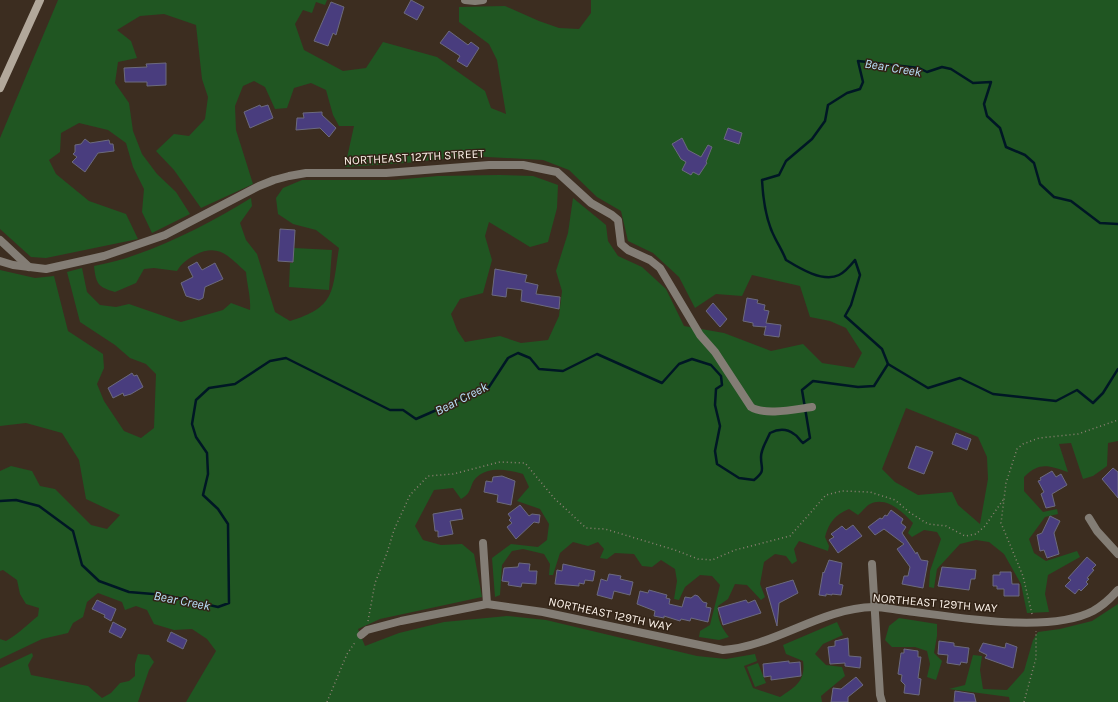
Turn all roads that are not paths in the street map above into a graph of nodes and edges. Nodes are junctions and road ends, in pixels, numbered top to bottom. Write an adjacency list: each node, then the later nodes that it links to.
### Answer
1 (40, 0): 4 (main road)
2 (465, 0): 3 (street)
3 (483, 0)
4 (0, 88)
5 (0, 240): 7 (street)
6 (0, 261): 7 (street, NORTHEAST 127TH STREET)
7 (29, 267): 8 (street, NORTHEAST 127TH STREET)
8 (812, 407)
9 (1090, 518): 11 (street)
10 (483, 543): 14 (street)
11 (1118, 554)
12 (872, 564): 15 (street)
13 (1118, 590): 15 (street, NORTHEAST 129TH WAY)
14 (487, 604): 15 (street, NORTHEAST 129TH WAY); 16 (street)
15 (874, 607): 17 (street)
16 (364, 632)
17 (882, 702)

